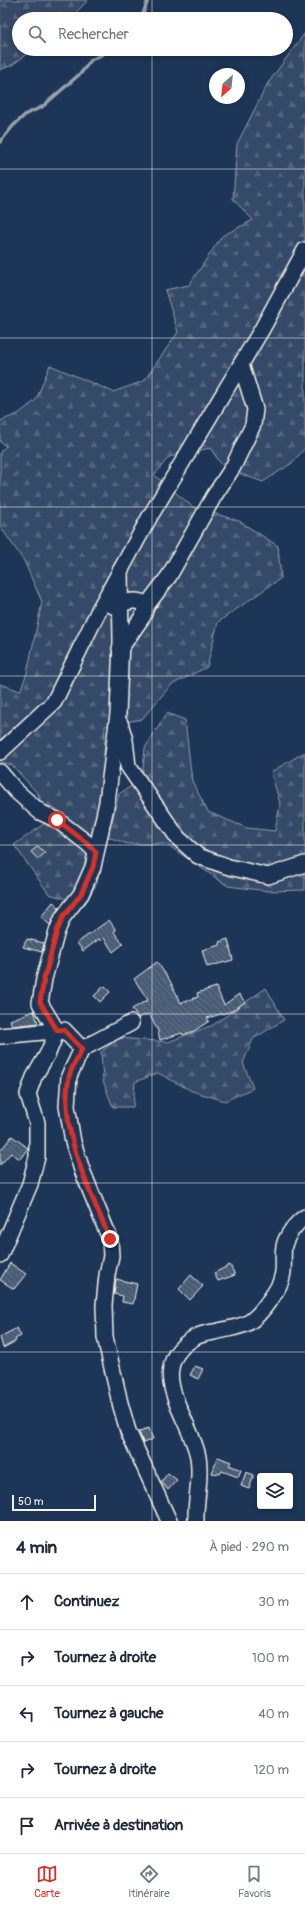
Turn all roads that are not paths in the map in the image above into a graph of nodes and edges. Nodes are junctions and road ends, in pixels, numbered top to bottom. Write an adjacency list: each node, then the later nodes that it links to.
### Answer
1 (305, 250): 2 (street)
2 (241, 364): 3 (street); 5 (street)
3 (120, 571): 4 (street); 6 (street)
4 (120, 604): 5 (street); 6 (street); 7 (street)
5 (147, 605): 7 (street)
6 (100, 608): 9 (street)
7 (120, 649): 8 (street)
8 (118, 714): 11 (street); 12 (street)
9 (0, 752)
10 (0, 772): 11 (street)
11 (96, 852): 14 (street)
12 (305, 864)
13 (131, 1023): 16 (street)
14 (57, 1030): 15 (street); 16 (street); 18 (street)
15 (0, 1036)
16 (82, 1049): 19 (street)
17 (305, 1217): 20 (street)
18 (0, 1255)
19 (169, 1521)
20 (196, 1521)

